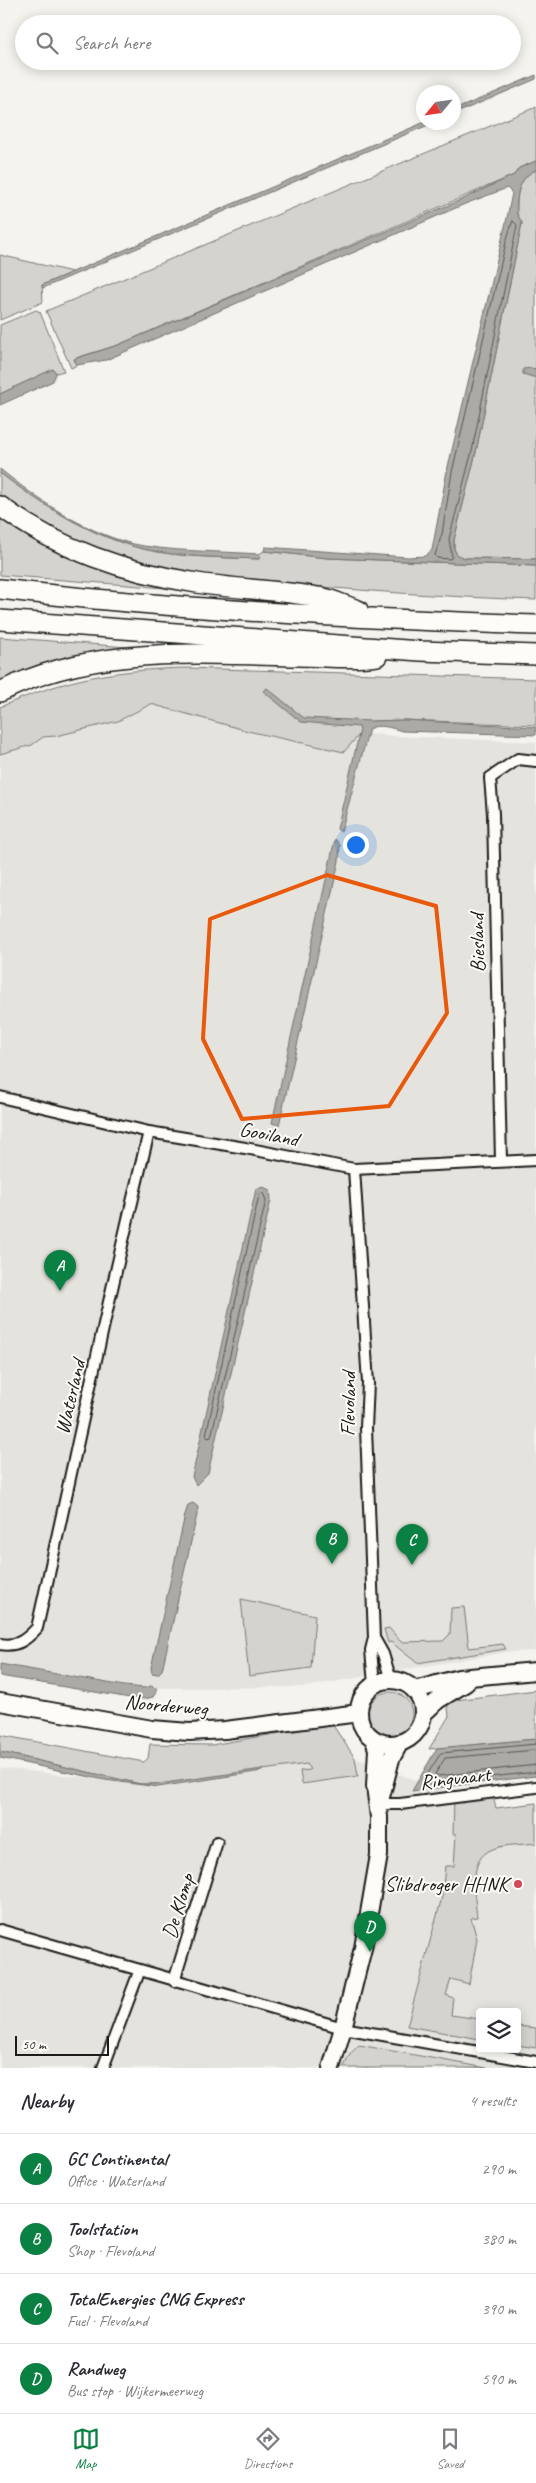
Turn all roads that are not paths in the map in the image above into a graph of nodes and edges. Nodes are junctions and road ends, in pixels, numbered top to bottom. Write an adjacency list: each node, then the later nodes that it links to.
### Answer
1 (0, 506): 3 (highway)
2 (0, 589): 3 (highway)
3 (383, 619): 5 (highway)
4 (0, 620): 6 (highway)
5 (536, 625)
6 (420, 651): 7 (highway); 8 (highway)
7 (536, 655)
8 (0, 692)
9 (536, 761): 12 (street, Biesland)
10 (0, 1096): 11 (street, Gooiland)
11 (149, 1132): 14 (street, Gooiland); 16 (street, Waterland)
12 (501, 1160): 13 (street, Gooiland); 14 (street, Gooiland)
13 (536, 1160)
14 (354, 1169): 15 (street, Flevoland)
15 (374, 1638): 19 (street, Flevoland); 20 (street, Flevoland)
16 (0, 1644)
17 (536, 1671): 18 (main road)
18 (486, 1676): 21 (main road); 24 (main road)
19 (390, 1680): 20 (main road); 21 (main road)
20 (374, 1684): 23 (main road)
21 (415, 1690): 24 (main road)
22 (0, 1702): 23 (main road, Noorderweg)
23 (359, 1713): 25 (main road)
24 (424, 1713): 26 (main road)
25 (374, 1740): 26 (main road); 28 (main road)
26 (399, 1744): 28 (main road)
27 (536, 1787): 28 (street, Ringvaart)
28 (378, 1804): 33 (main road)
29 (217, 1842): 32 (street, De Klomp)
30 (0, 1930): 31 (street)
31 (139, 1972): 32 (street); 35 (street)
32 (174, 1982): 33 (street)
33 (343, 2028): 34 (street); 36 (main road)
34 (536, 2062)
35 (103, 2068)
36 (331, 2068)

